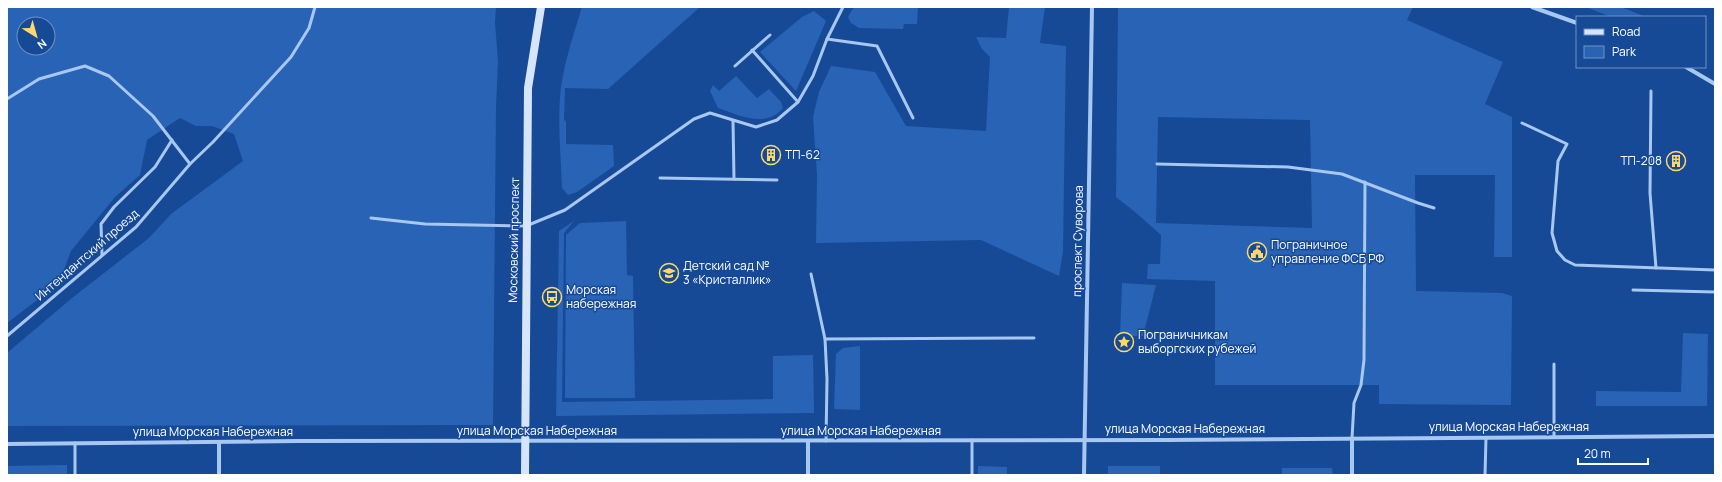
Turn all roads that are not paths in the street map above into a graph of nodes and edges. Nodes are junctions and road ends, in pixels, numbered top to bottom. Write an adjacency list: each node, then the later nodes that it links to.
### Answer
1 (315, 7): 20 (lane, Интендантский проезд)
2 (541, 7): 28 (street, Московский проспект)
3 (843, 7): 8 (lane)
4 (1092, 7): 43 (street, проспект Суворова)
5 (1532, 7): 6 (street)
6 (1576, 23)
7 (770, 35): 9 (lane)
8 (827, 40): 15 (lane); 16 (lane)
9 (752, 50): 10 (lane); 15 (lane)
10 (734, 66)
11 (1688, 68): 12 (street)
12 (1715, 84)
13 (1651, 91): 30 (lane)
14 (7, 99): 19 (lane)
15 (798, 102): 17 (lane)
16 (913, 118)
17 (733, 121): 23 (lane); 28 (lane)
18 (1522, 123): 30 (lane)
19 (172, 140): 20 (lane); 29 (lane)
20 (190, 164): 29 (lane, Интендантский проезд)
21 (1157, 164): 25 (lane)
22 (660, 178): 23 (lane)
23 (734, 178): 24 (lane)
24 (777, 180)
25 (1365, 182): 26 (lane); 41 (lane)
26 (1434, 208)
27 (371, 218): 28 (lane)
28 (526, 226): 45 (street, Московский проспект)
29 (102, 256): 35 (lane, Интендантский проезд)
30 (1656, 268): 31 (lane)
31 (1715, 270)
32 (811, 274): 37 (lane)
33 (1633, 290): 34 (lane)
34 (1715, 292)
35 (7, 336)
36 (1034, 338): 37 (lane)
37 (825, 339): 47 (lane)
38 (1554, 364): 40 (lane)
39 (1715, 436): 40 (street, улица Морская Набережная)
40 (1554, 437): 42 (street, улица Морская Набережная)
41 (1352, 438): 42 (street, улица Морская Набережная); 43 (street, улица Морская Набережная); 57 (street)
42 (1486, 438): 58 (lane)
43 (1085, 439): 44 (street, улица Морская Набережная); 56 (street, проспект Суворова)
44 (972, 440): 47 (street, улица Морская Набережная); 55 (lane)
45 (524, 441): 46 (street, улица Морская Набережная); 48 (street, улица Морская Набережная); 53 (street, Московский проспект)
46 (808, 441): 47 (street, улица Морская Набережная); 54 (street)
47 (826, 441)
48 (219, 442): 49 (street, улица Морская Набережная); 52 (street)
49 (75, 443): 50 (street, улица Морская Набережная); 51 (lane)
50 (7, 444)
51 (75, 475)
52 (219, 475)
53 (525, 475)
54 (808, 475)
55 (972, 475)
56 (1084, 475)
57 (1352, 475)
58 (1485, 475)

